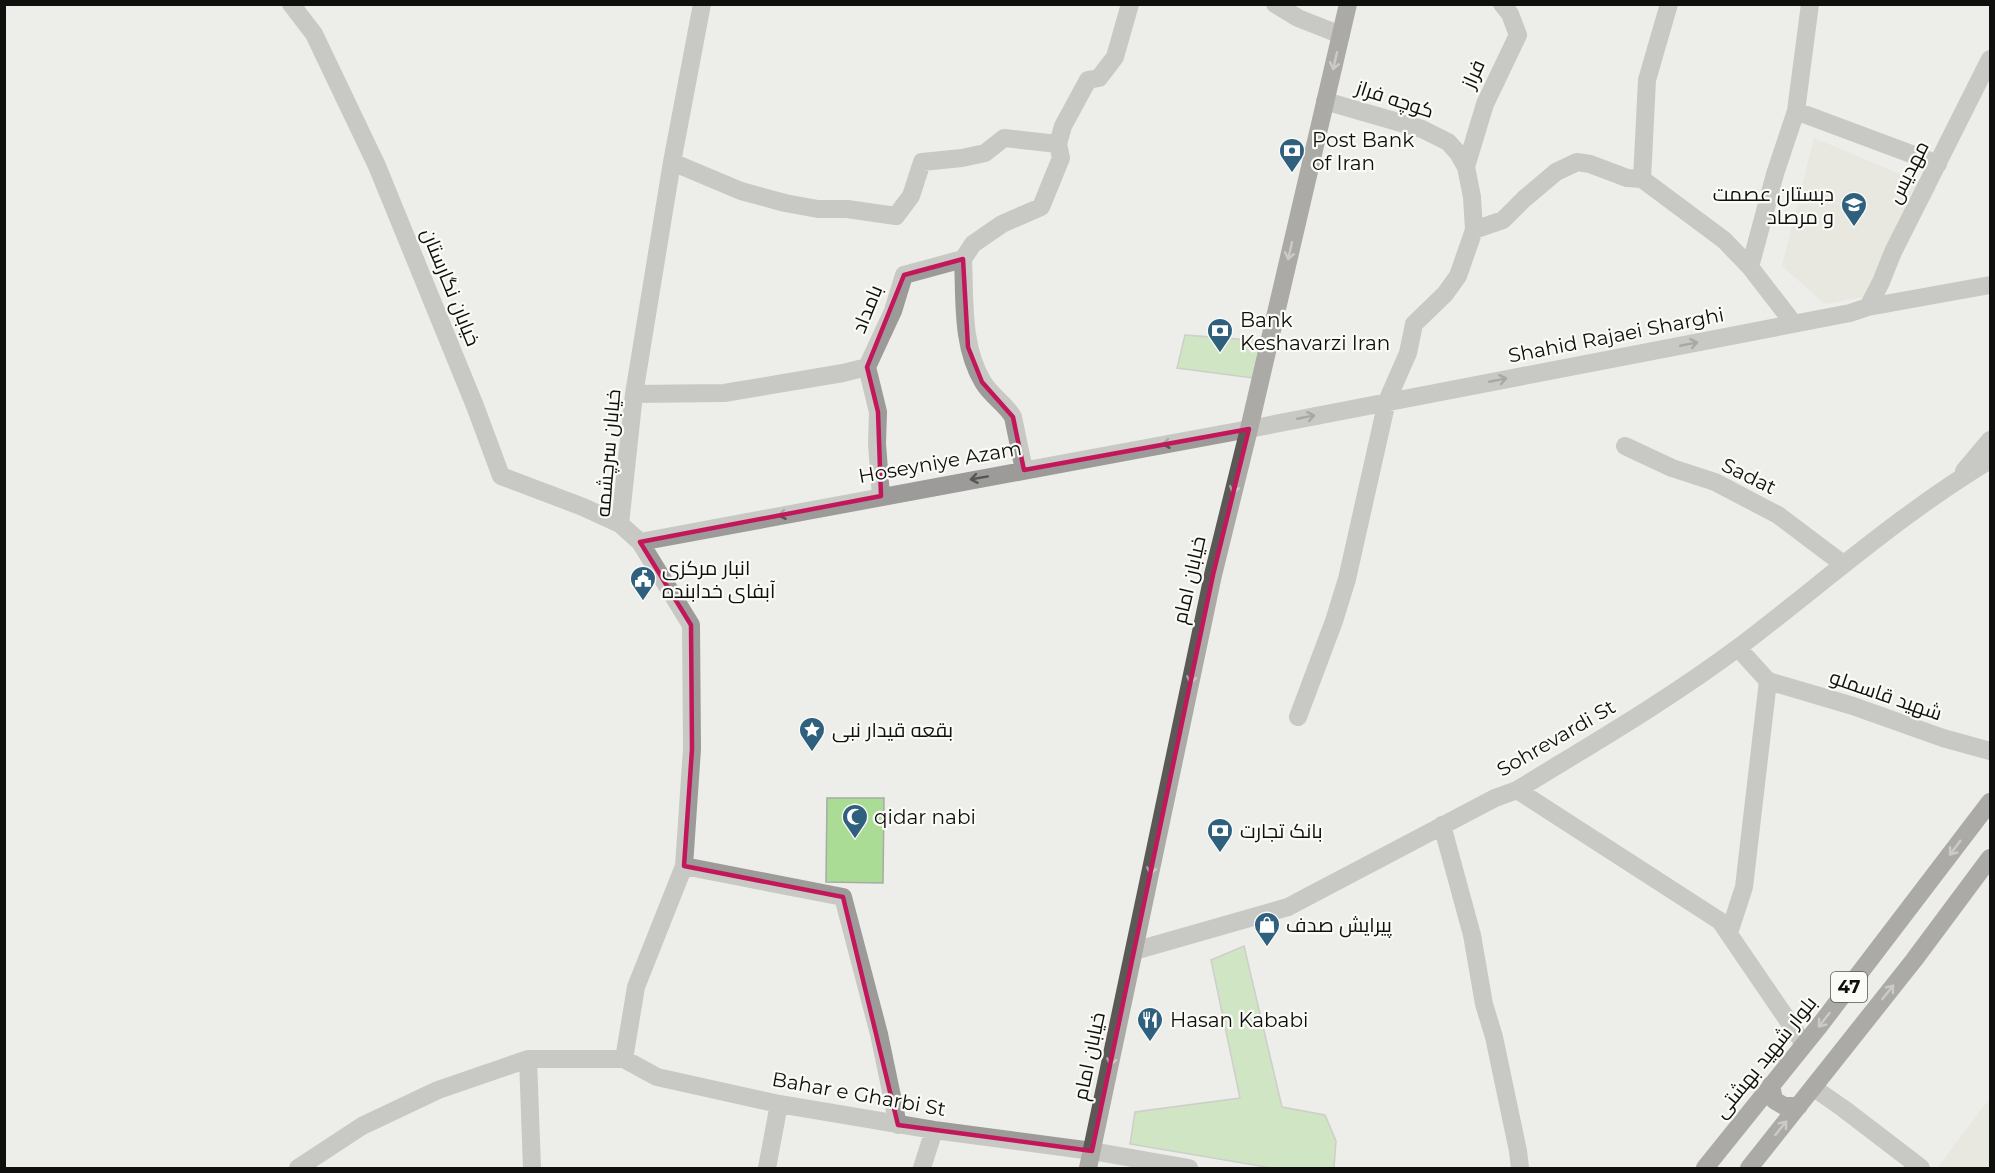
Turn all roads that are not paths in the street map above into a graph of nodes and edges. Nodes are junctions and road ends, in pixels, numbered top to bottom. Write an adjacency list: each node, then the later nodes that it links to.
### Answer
1 (291, 4): 35 (street, خیابان نگارستان)
2 (702, 4): 15 (street, خیابان سرچشمه)
3 (1130, 4): 14 (street, بامداد)
4 (1275, 4): 9 (street)
5 (1348, 4): 9 (main road, خیابان امام)
6 (1502, 4): 17 (street, فراز)
7 (1669, 4): 18 (street)
8 (1810, 4): 13 (street)
9 (1341, 35): 12 (main road, خیابان امام, one-way to 12)
10 (1990, 59): 11 (street, مهدیس)
11 (1983, 90): 16 (street, مهدیس)
12 (1325, 101): 17 (street, کوچه فراز); 28 (main road, خیابان امام, one-way to 28)
13 (1796, 111): 16 (street); 21 (street)
14 (1058, 144): 15 (street); 20 (street, بامداد)
15 (672, 162): 26 (street, خیابان سرچشمه)
16 (1938, 164): 23 (street, مهدیس)
17 (1466, 167): 19 (street, کوچه فراز)
18 (1642, 179): 19 (street); 21 (street)
19 (1474, 230): 27 (street, کوچه فراز)
20 (963, 258): 25 (street, بامداد); 32 (street)
21 (1750, 267): 24 (street)
22 (1990, 285): 23 (street, Shahid Rajaei Sharghi)
23 (1868, 307): 24 (street, Shahid Rajaei Sharghi)
24 (1794, 324): 27 (street, Shahid Rajaei Sharghi, one-way to 24)
25 (867, 367): 26 (street); 34 (street)
26 (634, 394): 35 (street, خیابان سرچشمه)
27 (1387, 401): 28 (street, Shahid Rajaei Sharghi, one-way to 27); 40 (street, کوچه فراز)
28 (1249, 429): 32 (street, Hoseyniye Azam, one-way to 32); 48 (main road, خیابان امام, one-way to 48)
29 (1990, 440): 33 (street, Sohrevardi St)
30 (1625, 446): 37 (street, Sadat)
31 (1990, 460): 33 (street, Sohrevardi St)
32 (1024, 470): 34 (street, Hoseyniye Azam, one-way to 34)
33 (1955, 481): 37 (street, Sohrevardi St)
34 (881, 496): 36 (street, Hoseyniye Azam, one-way to 36)
35 (620, 524): 36 (street, خیابان سرچشمه)
36 (640, 542): 46 (street, خیابان سرچشمه)
37 (1844, 564): 38 (street, Sohrevardi St)
38 (1738, 648): 39 (street); 42 (street, Sohrevardi St)
39 (1768, 681): 41 (street, شهید قاسملو); 47 (street)
40 (1298, 717)
41 (1990, 751)
42 (1517, 790): 44 (street, Sohrevardi St); 47 (street)
43 (1990, 802): 49 (main road, بلوار شهید بهشتی / 47, one-way to 49)
44 (1442, 825): 48 (street, Sohrevardi St); 64 (street)
45 (1990, 858): 53 (main road, 47, one-way to 45)
46 (684, 866): 51 (street, خیابان سرچشمه); 56 (street)
47 (1729, 933): 49 (street)
48 (1134, 951): 58 (main road, خیابان امام, one-way to 58)
49 (1804, 1044): 52 (main road, بلوار شهید بهشتی / 47)
50 (528, 1059): 51 (street); 59 (street); 60 (street)
51 (624, 1059): 54 (street, Bahar e Gharbi St)
52 (1771, 1084): 55 (main road); 65 (main road, بلوار شهید بهشتی / 47)
53 (1814, 1088): 55 (main road, 47); 67 (street)
54 (779, 1104): 56 (street, Bahar e Gharbi St); 61 (street)
55 (1799, 1106): 66 (main road, 47, one-way to 55)
56 (898, 1125): 57 (street, Bahar e Gharbi St)
57 (934, 1130): 58 (street, Bahar e Gharbi St); 62 (street)
58 (1090, 1160): 63 (street, Bahar e Gharbi St)
59 (297, 1168)
60 (532, 1168)
61 (767, 1168)
62 (922, 1168)
63 (1189, 1168)
64 (1520, 1168)
65 (1705, 1168)
66 (1749, 1168)
67 (1921, 1168)

